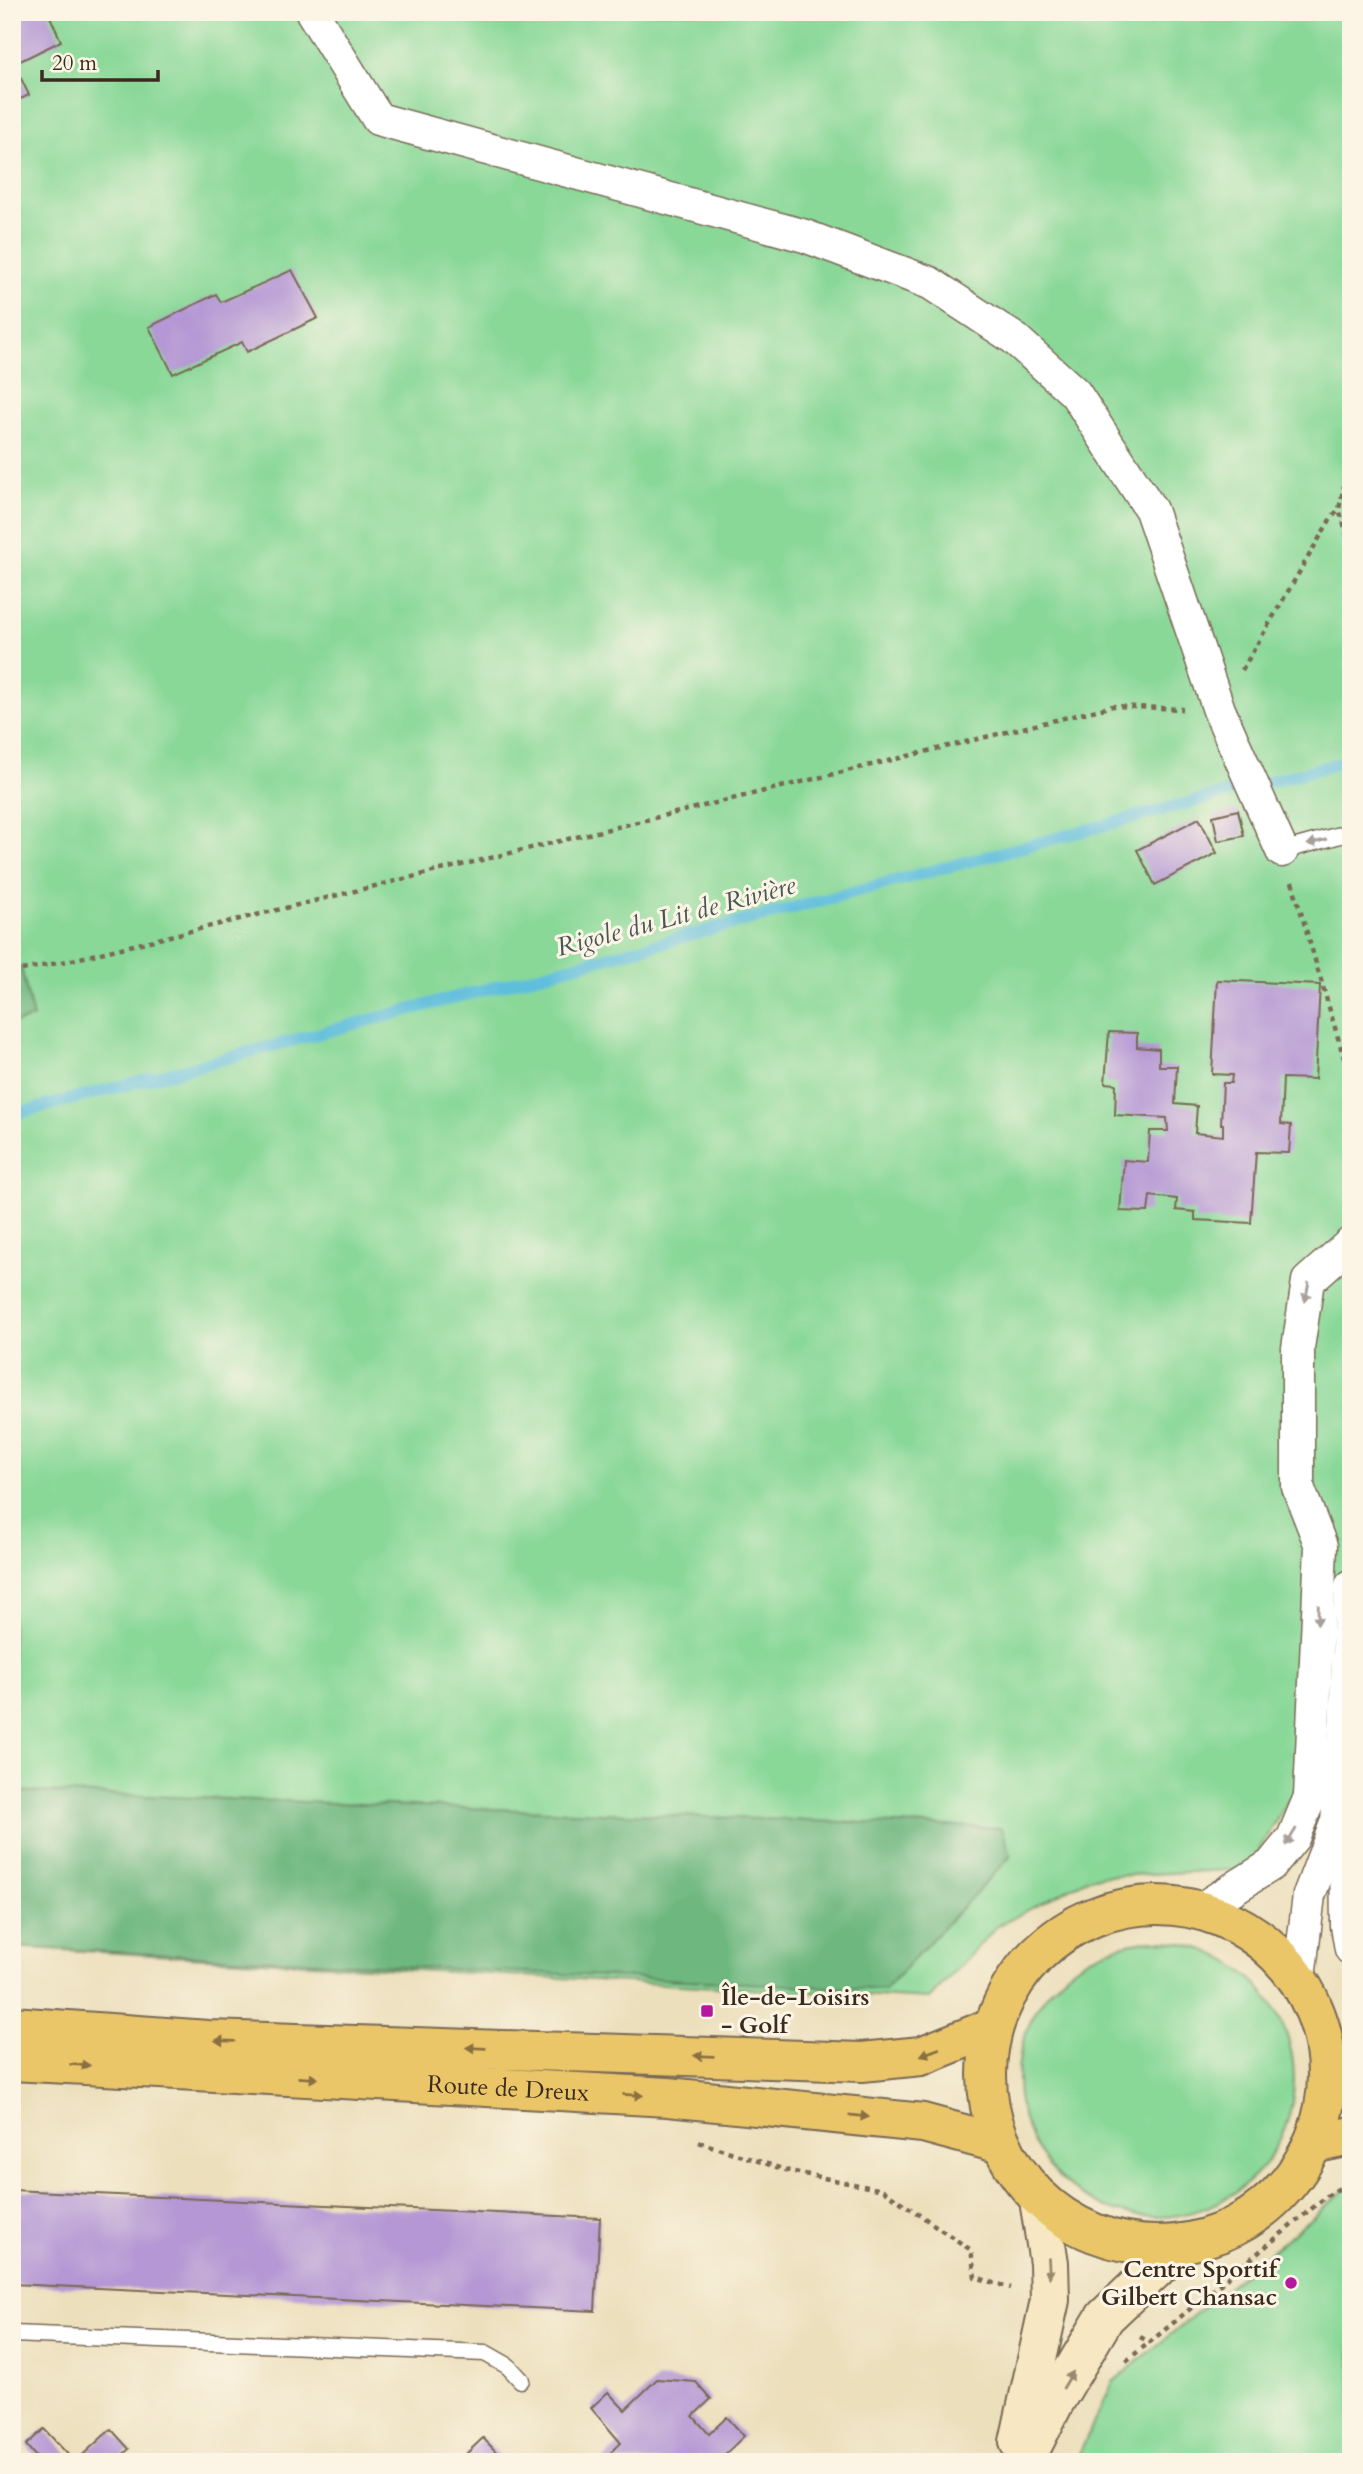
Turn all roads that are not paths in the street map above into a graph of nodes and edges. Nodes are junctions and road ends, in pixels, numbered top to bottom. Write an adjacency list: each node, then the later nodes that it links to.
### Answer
1 (312, 12): 3 (street)
2 (1351, 832): 3 (lane, one-way to 3)
3 (1282, 851)
4 (1351, 1243): 7 (street, one-way to 7)
5 (1351, 1586): 6 (street)
6 (1337, 1821): 8 (street); 9 (street)
7 (1199, 1910): 9 (main road); 11 (main road)
8 (1351, 1949)
9 (1299, 1978): 12 (main road)
10 (12, 2026): 11 (main road, Route de Dreux, one-way to 10)
11 (993, 2026): 15 (main road)
12 (1336, 2033): 16 (main road)
13 (12, 2061): 15 (main road, Route de Dreux, one-way to 15)
14 (1351, 2136): 16 (main road)
15 (1001, 2144): 17 (main road)
16 (1313, 2144): 18 (main road)
17 (1039, 2200): 18 (main road); 21 (main road, one-way to 21)
18 (1183, 2243): 22 (main road, one-way to 18)
19 (12, 2334): 20 (lane)
20 (521, 2380)
21 (1014, 2462)
22 (1024, 2462)

